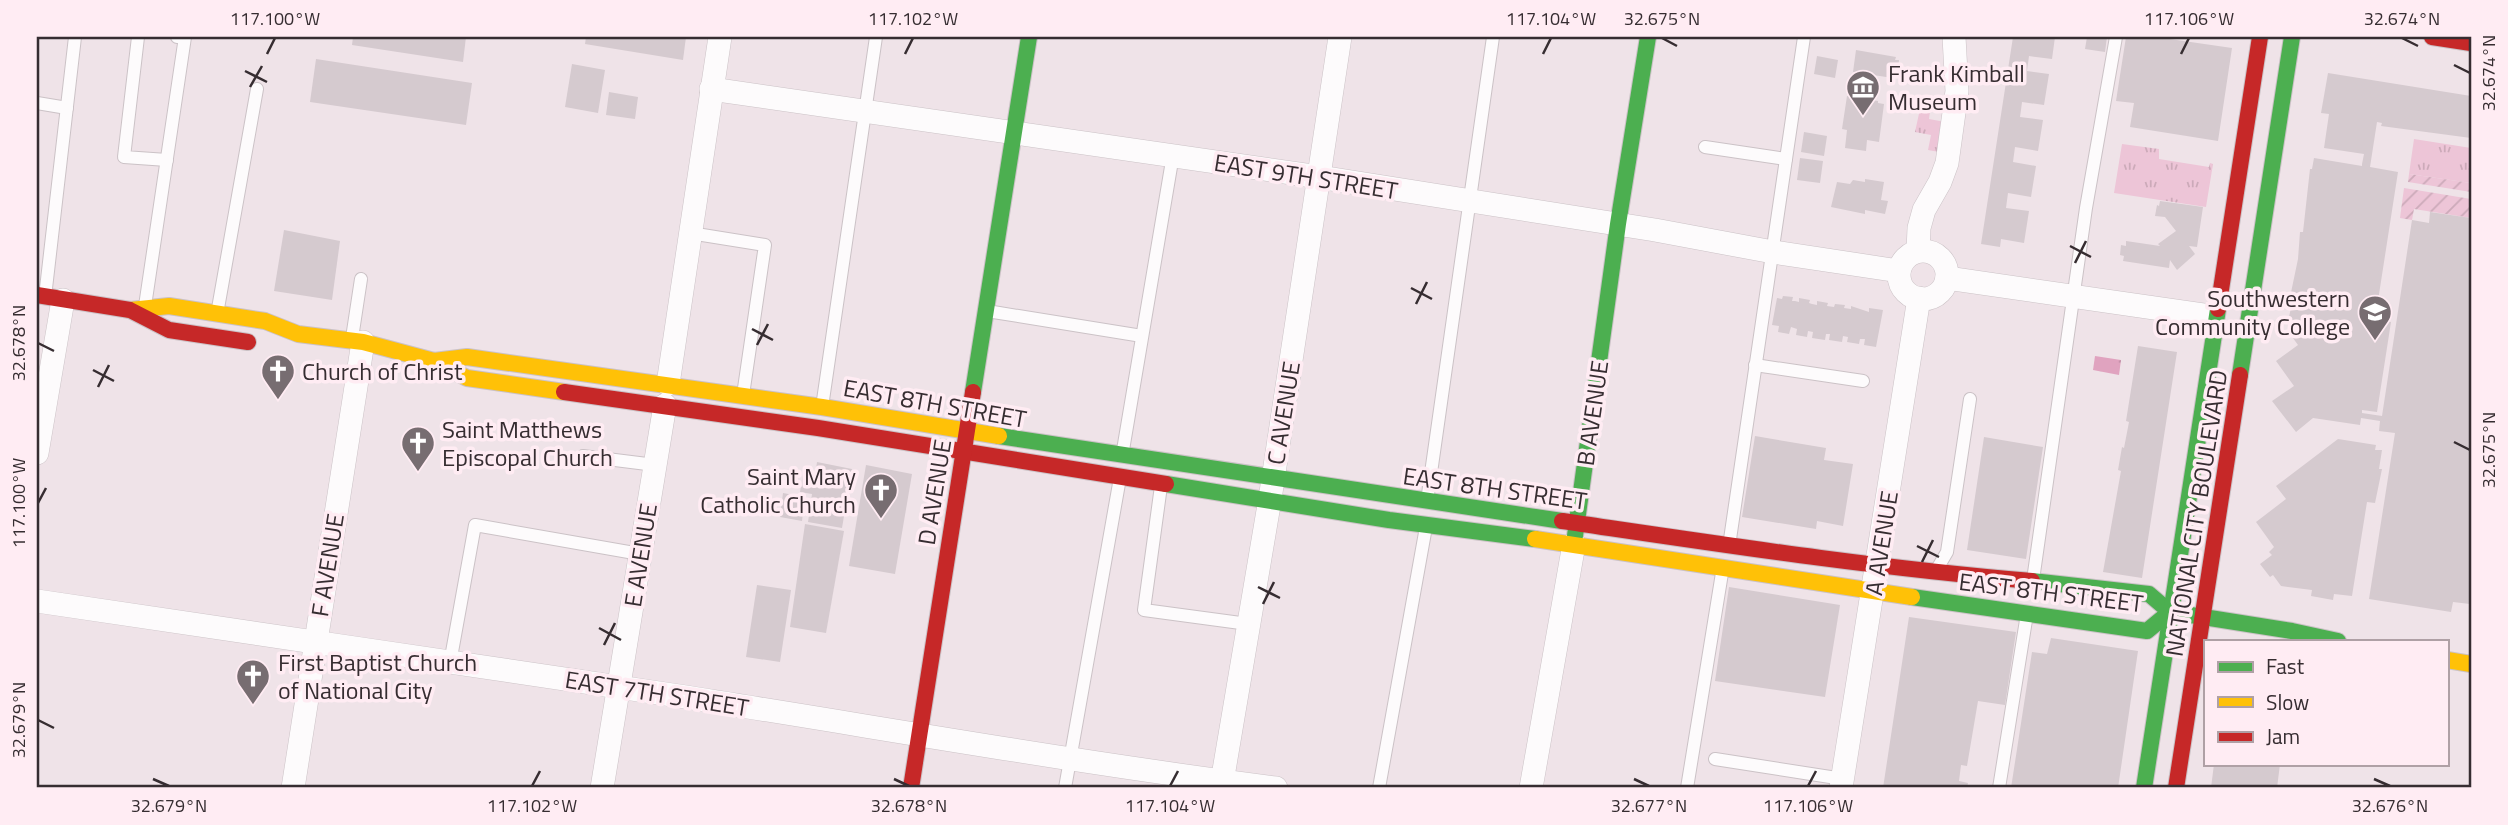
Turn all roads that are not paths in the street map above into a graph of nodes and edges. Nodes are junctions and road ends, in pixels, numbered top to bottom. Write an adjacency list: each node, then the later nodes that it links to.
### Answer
1 (75, 37): 20 (lane)
2 (138, 37): 26 (lane)
3 (177, 37): 26 (lane)
4 (720, 37): 18 (street, E AVENUE)
5 (876, 37): 21 (lane)
6 (1029, 37): 22 (main road, D AVENUE)
7 (1339, 37): 27 (street, C AVENUE)
8 (1493, 37): 28 (lane)
9 (1648, 37): 29 (main road, B AVENUE)
10 (1804, 37): 25 (lane)
11 (1954, 37): 31 (street)
12 (2116, 37): 36 (lane)
13 (2260, 37): 72 (main road, NATIONAL CITY BOULEVARD)
14 (2292, 37): 74 (main road, NATIONAL CITY BOULEVARD)
15 (2432, 37): 16 (main road)
16 (2471, 43)
17 (257, 89): 41 (lane)
18 (712, 89): 21 (street, EAST 9TH STREET); 30 (street, E AVENUE)
19 (37, 103): 20 (lane)
20 (68, 108): 37 (lane)
21 (864, 110): 22 (street, EAST 9TH STREET); 51 (lane)
22 (1014, 134): 24 (street, EAST 9TH STREET); 40 (main road, D AVENUE)
23 (1705, 147): 25 (lane)
24 (1172, 155): 27 (street, EAST 9TH STREET); 44 (lane)
25 (1786, 159): 32 (lane)
26 (167, 160): 39 (lane)
27 (1319, 177): 28 (street, EAST 9TH STREET); 61 (street, C AVENUE)
28 (1469, 201): 29 (street, EAST 9TH STREET); 62 (lane)
29 (1618, 225): 32 (street, EAST 9TH STREET); 64 (main road, B AVENUE)
30 (690, 233): 48 (street, E AVENUE); 49 (lane)
31 (1918, 251): 33 (street); 34 (street)
32 (1773, 252): 33 (street, EAST 9TH STREET); 46 (lane)
33 (1899, 271): 38 (street)
34 (1947, 278): 36 (street); 38 (street)
35 (361, 279): 45 (lane)
36 (2073, 297): 42 (street); 70 (lane)
37 (48, 298): 39 (main road, EAST 8TH STREET); 52 (street)
38 (1919, 298): 69 (street, A AVENUE)
39 (138, 308): 41 (main road, EAST 8TH STREET); 43 (main road, EAST 8TH STREET)
40 (986, 311): 44 (lane); 53 (main road, D AVENUE)
41 (217, 314): 43 (main road, EAST 8TH STREET)
42 (2210, 316)
43 (298, 334): 45 (main road, EAST 8TH STREET)
44 (1142, 335): 57 (lane)
45 (358, 341): 48 (main road, EAST 8TH STREET); 77 (street, F AVENUE)
46 (1755, 365): 47 (lane); 65 (lane)
47 (1863, 381)
48 (667, 395): 49 (main road, EAST 8TH STREET); 54 (main road, EAST 8TH STREET); 58 (street, E AVENUE)
49 (743, 396): 51 (main road, EAST 8TH STREET)
50 (1970, 399): 68 (lane)
51 (822, 407): 53 (main road, EAST 8TH STREET)
52 (40, 412): 55 (street)
53 (967, 432): 54 (main road, D AVENUE); 57 (main road, EAST 8TH STREET)
54 (963, 451): 59 (main road, EAST 8TH STREET); 82 (main road, D AVENUE)
55 (37, 453)
56 (583, 456): 58 (lane)
57 (1122, 456): 61 (main road, EAST 8TH STREET)
58 (655, 464): 66 (street, E AVENUE)
59 (1121, 475): 60 (main road, EAST 8TH STREET); 83 (lane)
60 (1161, 482): 61 (main road, EAST 8TH STREET); 75 (lane)
61 (1272, 488): 62 (main road, EAST 8TH STREET); 63 (main road, EAST 8TH STREET); 75 (street, C AVENUE)
62 (1427, 501): 64 (main road, EAST 8TH STREET)
63 (1427, 524): 64 (main road, EAST 8TH STREET); 92 (lane)
64 (1575, 533): 65 (main road, EAST 8TH STREET); 67 (main road, EAST 8TH STREET); 93 (street, B AVENUE)
65 (1729, 546): 69 (main road, EAST 8TH STREET)
66 (640, 554): 79 (lane); 81 (street, E AVENUE)
67 (1723, 566): 69 (main road, EAST 8TH STREET); 94 (lane)
68 (1934, 573): 69 (main road, EAST 8TH STREET); 70 (main road, EAST 8TH STREET)
69 (1876, 578): 73 (main road, EAST 8TH STREET); 85 (street, A AVENUE)
70 (2033, 581): 72 (main road, EAST 8TH STREET)
71 (37, 601): 77 (street, EAST 7TH STREET)
72 (2170, 612): 73 (main road, EAST 8TH STREET); 74 (main road); 96 (main road, NATIONAL CITY BOULEVARD)
73 (2028, 614): 95 (lane)
74 (2203, 617): 76 (main road); 97 (main road, NATIONAL CITY BOULEVARD)
75 (1248, 624): 86 (street, C AVENUE)
76 (2333, 640)
77 (314, 644): 79 (street, EAST 7TH STREET); 87 (street, F AVENUE)
78 (2448, 660): 80 (main road)
79 (450, 663): 81 (street, EAST 7TH STREET)
80 (2471, 664)
81 (619, 687): 82 (street, EAST 7TH STREET); 88 (street, E AVENUE)
82 (919, 733): 83 (street, EAST 7TH STREET); 89 (main road, D AVENUE)
83 (1070, 759): 86 (street, EAST 7TH STREET); 90 (lane)
84 (1715, 759): 85 (lane)
85 (1842, 784)
86 (1222, 785): 91 (street, EAST 7TH STREET)
87 (293, 788)
88 (602, 788)
89 (911, 788)
90 (1065, 788)
91 (1276, 788)
92 (1379, 788)
93 (1531, 788)
94 (1687, 788)
95 (1999, 788)
96 (2144, 788)
97 (2176, 788)

